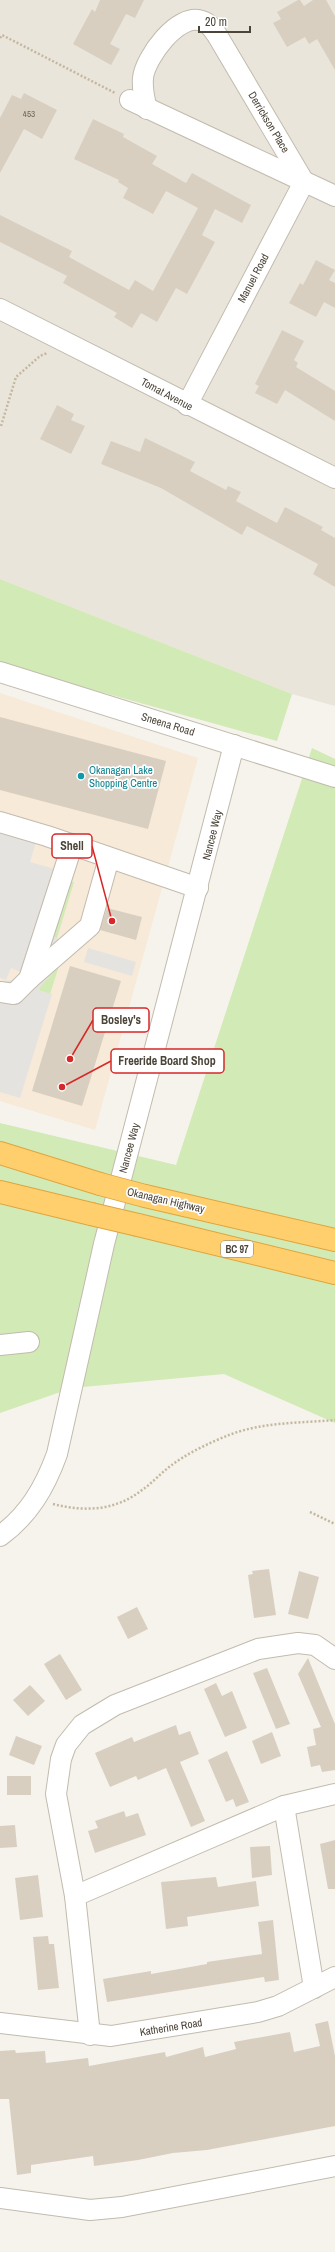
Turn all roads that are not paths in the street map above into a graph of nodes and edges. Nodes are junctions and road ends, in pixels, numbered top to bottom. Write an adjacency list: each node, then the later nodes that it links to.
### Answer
1 (304, 182): 1 (street, Derrickson Place); 2 (street); 4 (street, Manuel Road)
2 (335, 196)
3 (0, 308): 4 (street, Tomat Avenue)
4 (187, 405): 5 (street, Tomat Avenue)
5 (335, 478)
6 (0, 672): 7 (street, Sneena Road)
7 (234, 745): 8 (street, Sneena Road); 12 (street, Nancee Way)
8 (335, 777)
9 (0, 822): 10 (street)
10 (72, 846): 11 (street); 13 (street)
11 (109, 858): 12 (street); 13 (street)
12 (198, 888): 21 (street, Nancee Way)
13 (29, 979): 14 (street)
14 (0, 992)
15 (0, 1153): 17 (highway, Okanagan Highway, bridge)
16 (0, 1192): 18 (highway, BC 97, bridge)
17 (335, 1240)
18 (335, 1273)
19 (29, 1342): 20 (street)
20 (0, 1345)
21 (0, 1536)
22 (335, 1659): 25 (street)
23 (335, 1794): 24 (street)
24 (284, 1806): 25 (street); 27 (street)
25 (76, 1896): 29 (street)
26 (335, 1977): 27 (street, Katherine Road)
27 (314, 1988): 29 (street, Katherine Road)
28 (0, 2023): 29 (street, Katherine Road)
29 (90, 2035)
30 (335, 2166): 31 (street)
31 (0, 2198)

